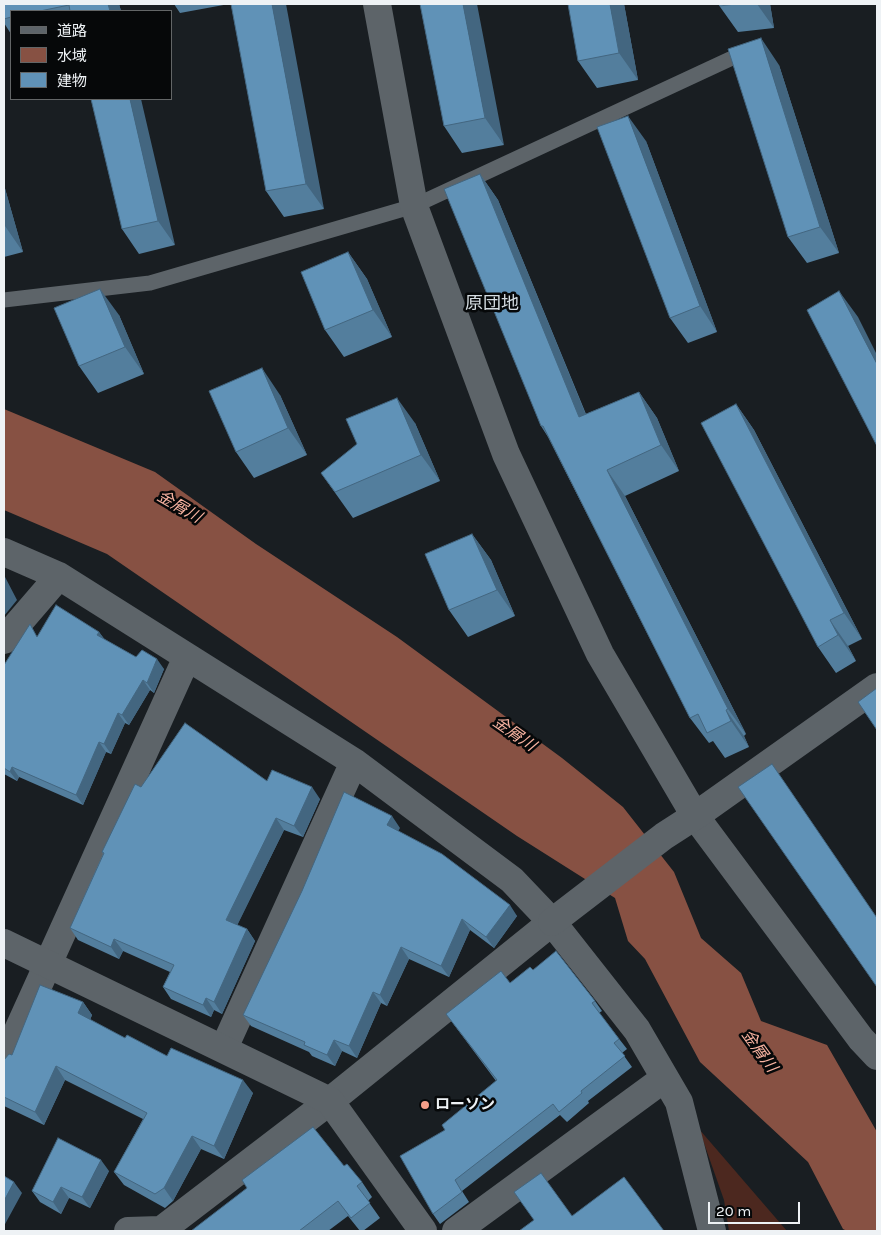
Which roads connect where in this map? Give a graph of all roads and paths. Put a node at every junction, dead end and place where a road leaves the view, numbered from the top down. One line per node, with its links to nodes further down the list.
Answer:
1 (377, 4): 3 (street)
2 (730, 59): 3 (lane)
3 (414, 206): 4 (lane); 11 (street)
4 (4, 300)
5 (4, 552): 6 (street)
6 (59, 576): 7 (street); 8 (street)
7 (4, 640)
8 (187, 657): 10 (street); 14 (street)
9 (877, 687): 11 (street)
10 (354, 762): 12 (street); 15 (street)
11 (695, 816): 12 (street); 16 (street)
12 (552, 922): 18 (street); 19 (street)
13 (4, 943): 14 (street)
14 (48, 962): 15 (street); 17 (street)
15 (224, 1048): 19 (street)
16 (877, 1056)
17 (4, 1061)
18 (665, 1078): 23 (street); 24 (street)
19 (330, 1101): 21 (street); 22 (street)
20 (128, 1231): 21 (street)
21 (160, 1231)
22 (423, 1231)
23 (456, 1231)
24 (712, 1231)

